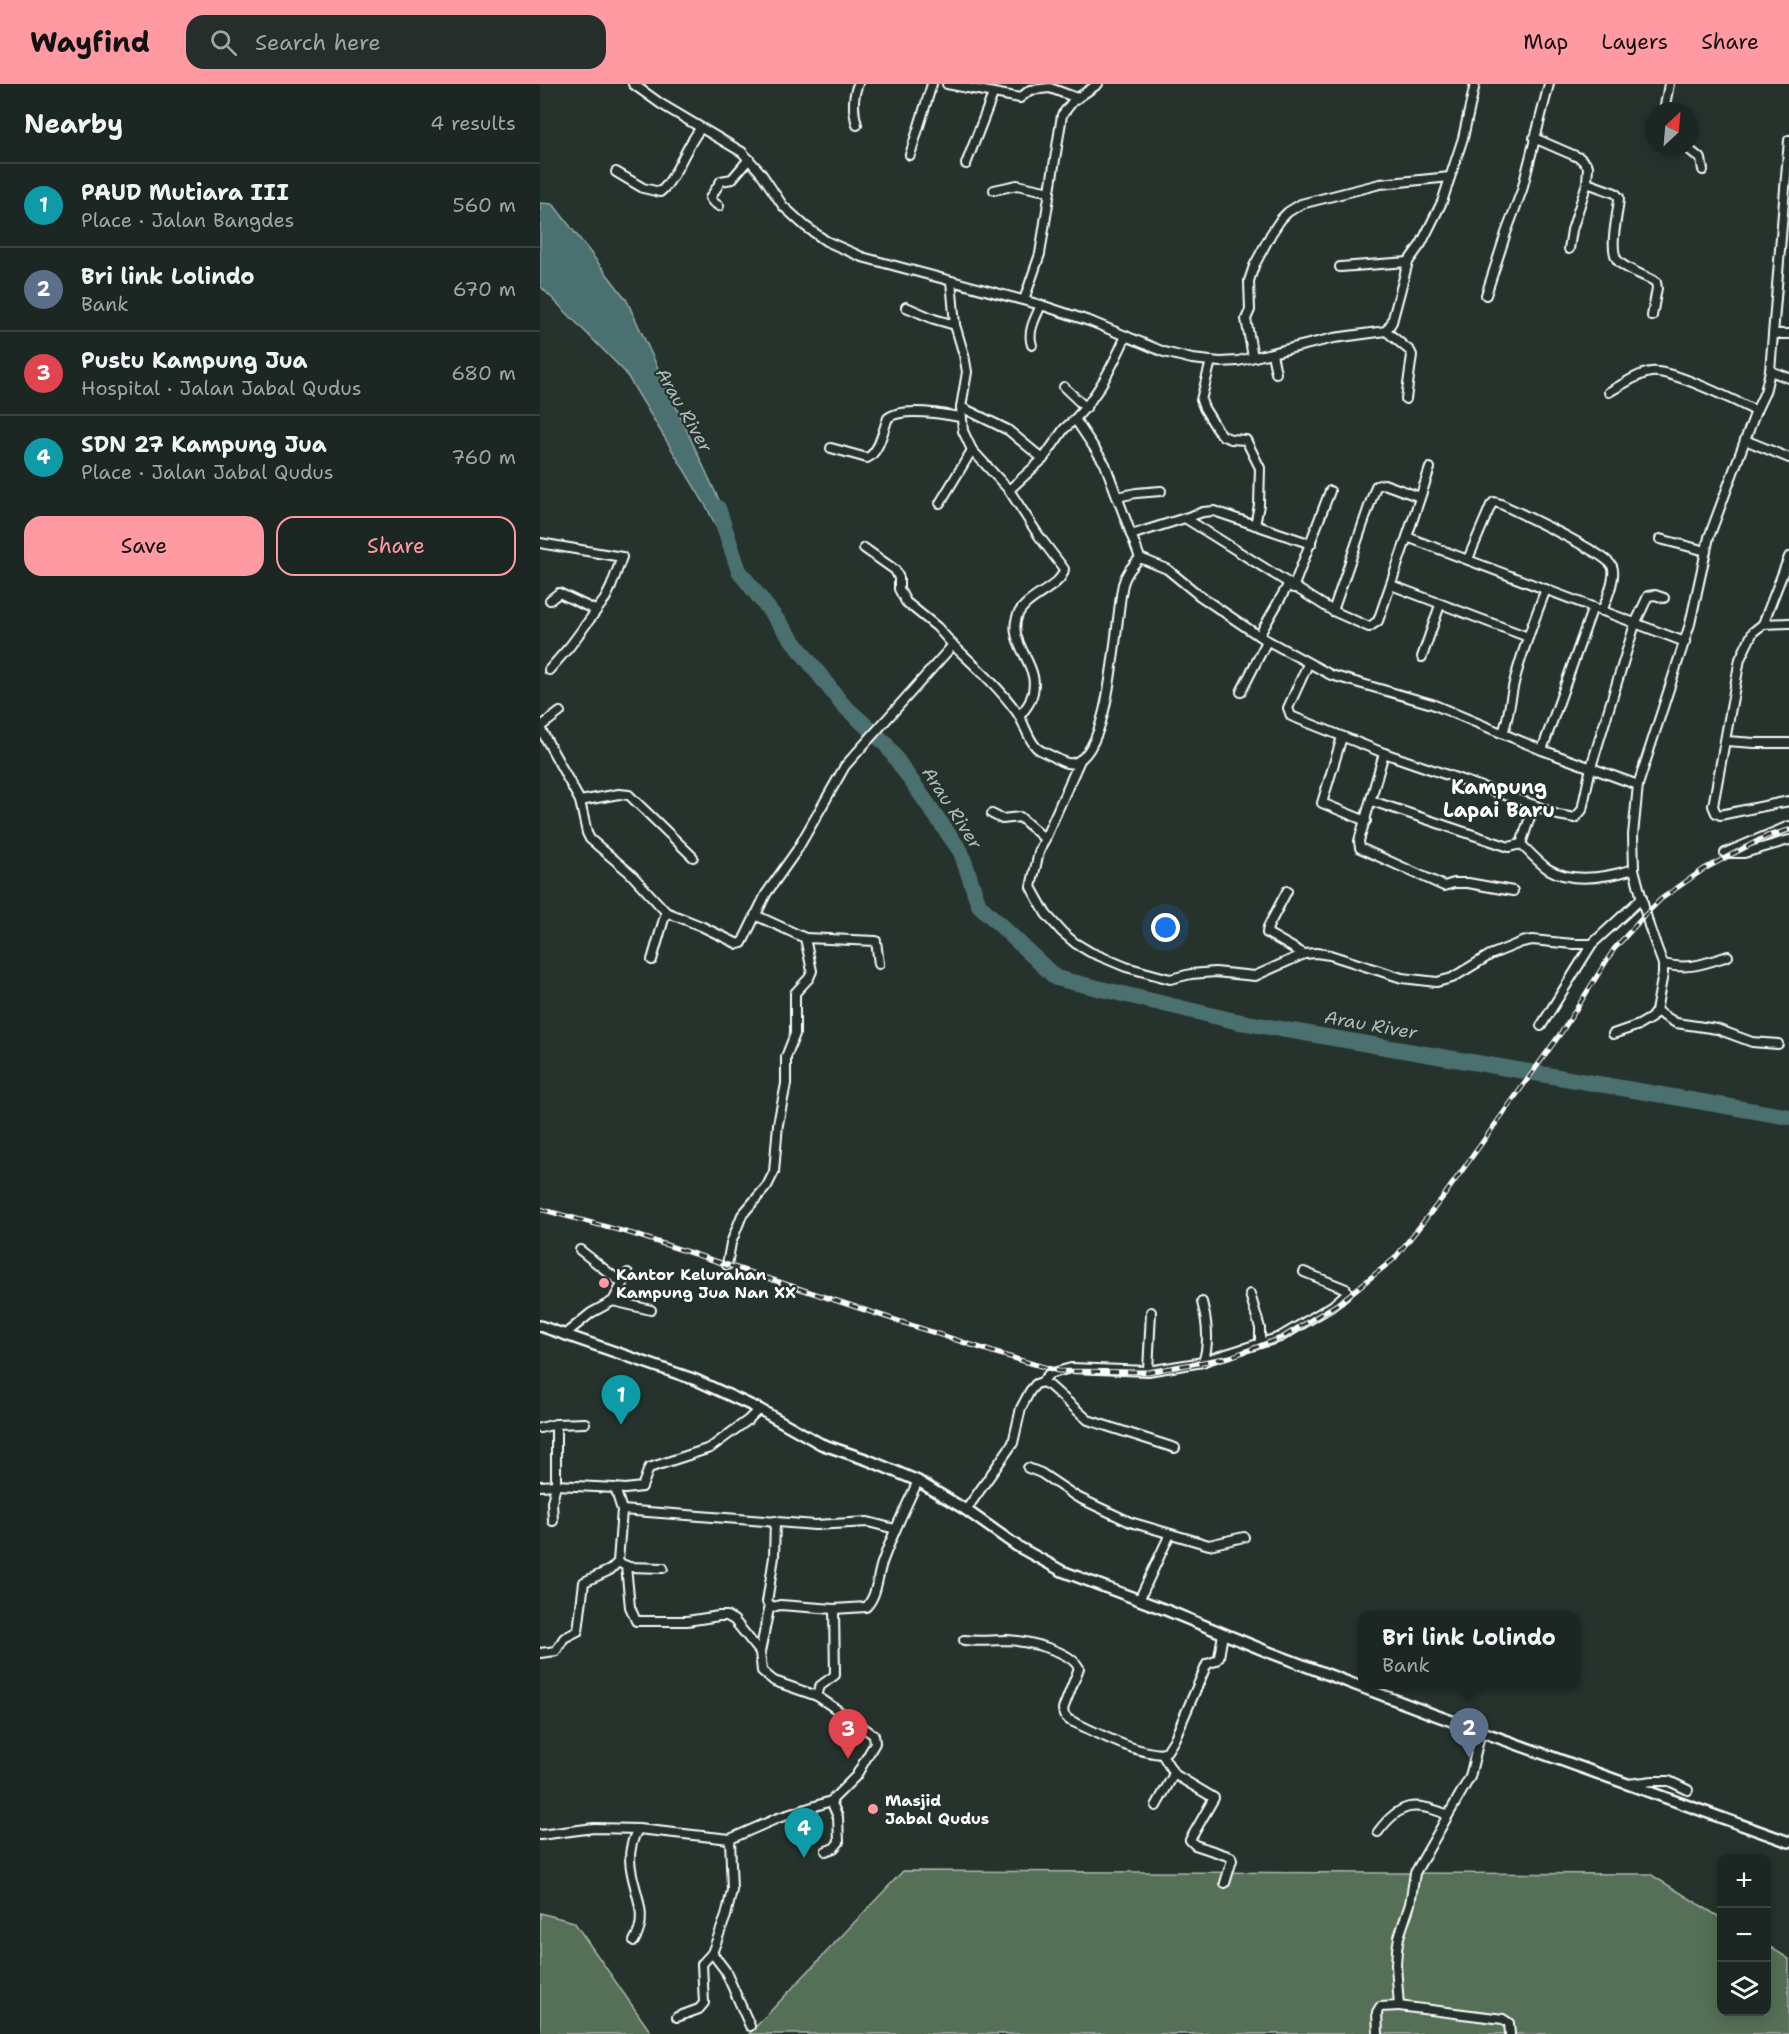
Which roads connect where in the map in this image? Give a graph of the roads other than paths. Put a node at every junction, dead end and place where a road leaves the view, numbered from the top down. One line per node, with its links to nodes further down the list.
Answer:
1 (633, 84): 13 (street)
2 (858, 84): 12 (street)
3 (932, 84): 17 (street)
4 (947, 84): 9 (street)
5 (1098, 84): 10 (street)
6 (1475, 84): 23 (street)
7 (1550, 84): 14 (street)
8 (1669, 84): 11 (street)
9 (988, 90): 10 (street); 20 (street)
10 (1077, 98): 26 (street)
11 (1666, 102)
12 (857, 125)
13 (701, 128): 19 (street); 22 (street)
14 (1534, 138): 24 (street); 32 (street)
15 (1789, 140): 16 (street)
16 (1788, 154): 39 (street)
17 (910, 155)
18 (1697, 156): 21 (street)
19 (749, 159): 27 (street); 31 (street)
20 (966, 164)
21 (1702, 170)
22 (616, 172)
23 (1450, 177): 29 (street); 44 (street)
24 (1587, 183): 28 (street); 36 (street)
25 (994, 190): 26 (street)
26 (1050, 192): 33 (street)
27 (719, 206)
28 (1569, 249)
29 (1408, 262): 30 (street); 38 (street)
30 (1340, 267)
31 (951, 281): 33 (street); 37 (street)
32 (1486, 295)
33 (1024, 300): 34 (street)
34 (1041, 304): 41 (street); 42 (street)
35 (906, 307): 37 (street)
36 (1652, 316)
37 (955, 325): 52 (street)
38 (1386, 331): 43 (street); 51 (street)
39 (1774, 334): 40 (street); 46 (street)
40 (1789, 334)
41 (1126, 336): 45 (street); 53 (street)
42 (1032, 345)
43 (1272, 354): 44 (street); 47 (street)
44 (1253, 357): 45 (street)
45 (1211, 361): 70 (street)
46 (1770, 371): 48 (street); 54 (street)
47 (1276, 373)
48 (1789, 378)
49 (1064, 387): 53 (street)
50 (1609, 392): 54 (street)
51 (1407, 399)
52 (961, 407): 55 (street); 61 (street)
53 (1086, 408): 56 (street)
54 (1756, 411): 57 (street)
55 (960, 417): 58 (street); 59 (street)
56 (1075, 419): 61 (street); 66 (street)
57 (1745, 440): 60 (street); 77 (street)
58 (831, 448)
59 (972, 450): 63 (street); 68 (street)
60 (1789, 458)
61 (1043, 459): 63 (street)
62 (1430, 468): 67 (street)
63 (1009, 489): 104 (street)
64 (1161, 491): 66 (street)
65 (1330, 491): 75 (street)
66 (1117, 496): 71 (street)
67 (1420, 497): 72 (street); 89 (street)
68 (940, 502)
69 (1185, 518): 70 (street); 71 (street); 82 (street)
70 (1255, 525): 75 (street)
71 (1131, 536): 79 (street)
72 (1407, 537): 80 (street); 81 (street)
73 (1660, 539): 77 (street)
74 (540, 543): 88 (street)
75 (1311, 544): 82 (street)
76 (864, 548): 98 (street)
77 (1706, 551): 97 (street)
78 (1789, 557): 93 (street)
79 (1140, 558): 94 (street); 112 (street)
80 (1468, 559): 83 (street); 90 (street)
81 (1390, 585): 86 (street); 89 (street)
82 (1291, 586): 89 (street); 94 (street)
83 (1546, 589): 87 (street); 95 (street)
84 (1664, 598): 92 (street)
85 (550, 600): 88 (street)
86 (1440, 605): 95 (street); 99 (street)
87 (1593, 607): 90 (street); 110 (street)
88 (596, 610): 101 (street)
89 (1333, 611)
90 (1602, 611): 92 (street)
91 (1789, 623): 93 (street)
92 (1635, 624): 97 (street); 113 (street)
93 (1763, 624): 108 (street)
94 (1259, 636): 96 (street)
95 (1528, 637): 106 (street)
96 (1268, 641): 100 (street); 102 (street)
97 (1685, 642): 114 (street)
98 (953, 645): 104 (street); 131 (street)
99 (1422, 657)
100 (1308, 664): 106 (street); 107 (street)
101 (549, 670)
102 (1241, 692)
103 (561, 712): 105 (street)
104 (1020, 716): 112 (street)
105 (540, 728): 115 (street)
106 (1503, 733): 110 (street)
107 (1342, 738): 111 (street); 120 (street)
108 (1726, 741): 109 (street); 117 (street)
109 (1789, 743)
110 (1542, 750): 113 (street)
111 (1384, 753): 116 (street); 118 (street)
112 (1080, 759): 122 (street)
113 (1591, 767): 114 (street); 118 (street)
114 (1638, 785): 126 (street)
115 (580, 801): 125 (street); 130 (street)
116 (1372, 801): 120 (street); 124 (street)
117 (1789, 801)
118 (1534, 805): 124 (street)
119 (992, 814): 122 (street)
120 (1366, 821): 128 (street)
121 (1789, 826): 123 (street)
122 (1045, 839): 134 (street)
123 (1789, 840)
124 (1521, 844): 126 (street)
125 (693, 857)
126 (1634, 869): 129 (street)
127 (1287, 891): 134 (street)
128 (1513, 891)
129 (1641, 898): 133 (street); 138 (street)
130 (666, 912): 131 (street); 136 (street)
131 (755, 915): 132 (street)
132 (805, 938): 137 (street); 144 (street)
133 (1592, 944): 134 (street); 140 (street)
134 (1304, 954)
135 (1728, 956): 138 (street)
136 (652, 960)
137 (879, 964)
138 (1662, 964): 139 (street)
139 (1656, 1011): 141 (street); 142 (street)
140 (1541, 1026)
141 (1613, 1034)
142 (1778, 1044)
143 (580, 1250): 147 (street)
144 (727, 1265)
145 (1304, 1272): 155 (street)
146 (628, 1273): 147 (street)
147 (623, 1284): 149 (street)
148 (1250, 1293): 155 (street)
149 (613, 1301): 151 (street); 154 (street)
150 (1202, 1302): 156 (street)
151 (651, 1310)
152 (1151, 1312): 157 (street)
153 (540, 1326): 154 (street)
154 (564, 1335): 159 (street)
155 (1260, 1344): 156 (street)
156 (1204, 1361): 157 (street)
157 (1148, 1371): 158 (street)
158 (1042, 1382): 163 (street); 170 (street)
159 (759, 1409): 165 (street); 168 (street)
160 (585, 1423): 161 (street)
161 (556, 1424): 162 (street); 166 (street)
162 (540, 1428)
163 (1175, 1448)
164 (1028, 1468): 174 (street)
165 (918, 1481): 170 (street); 173 (street)
166 (556, 1485): 167 (street); 168 (street); 171 (street)
167 (540, 1486)
168 (615, 1488): 169 (street)
169 (622, 1510): 172 (street); 176 (street)
170 (966, 1510): 178 (street)
171 (553, 1521)
172 (775, 1521): 173 (street); 179 (street)
173 (895, 1529): 180 (street)
174 (1170, 1534): 175 (street); 178 (street)
175 (1244, 1537)
176 (622, 1564): 177 (street); 183 (street); 184 (street)
177 (663, 1568)
178 (1139, 1600): 181 (street)
179 (773, 1607): 180 (street); 183 (street)
180 (834, 1609): 187 (street)
181 (1223, 1634): 185 (street); 189 (street)
182 (964, 1640): 189 (street)
183 (760, 1652): 187 (street)
184 (540, 1653)
185 (1358, 1685)
186 (1369, 1689): 188 (street)
187 (817, 1696): 193 (street)
188 (1481, 1731): 191 (street); 195 (street)
189 (1162, 1754): 190 (street)
190 (1174, 1774): 194 (street); 202 (street)
191 (1627, 1784): 192 (street); 200 (street)
192 (1688, 1790)
193 (831, 1801): 199 (street); 201 (street)
194 (1156, 1806)
195 (1448, 1815): 197 (street); 205 (street)
196 (638, 1829): 198 (street); 199 (street); 203 (street)
197 (1378, 1832)
198 (540, 1835)
199 (730, 1839): 204 (street)
200 (1789, 1842)
201 (826, 1851)
202 (1225, 1883)
203 (634, 1941)
204 (712, 1953): 206 (street); 207 (street)
205 (1399, 2006): 208 (street); 209 (street)
206 (677, 2017)
207 (750, 2026)
208 (1378, 2034)
209 (1510, 2034)

